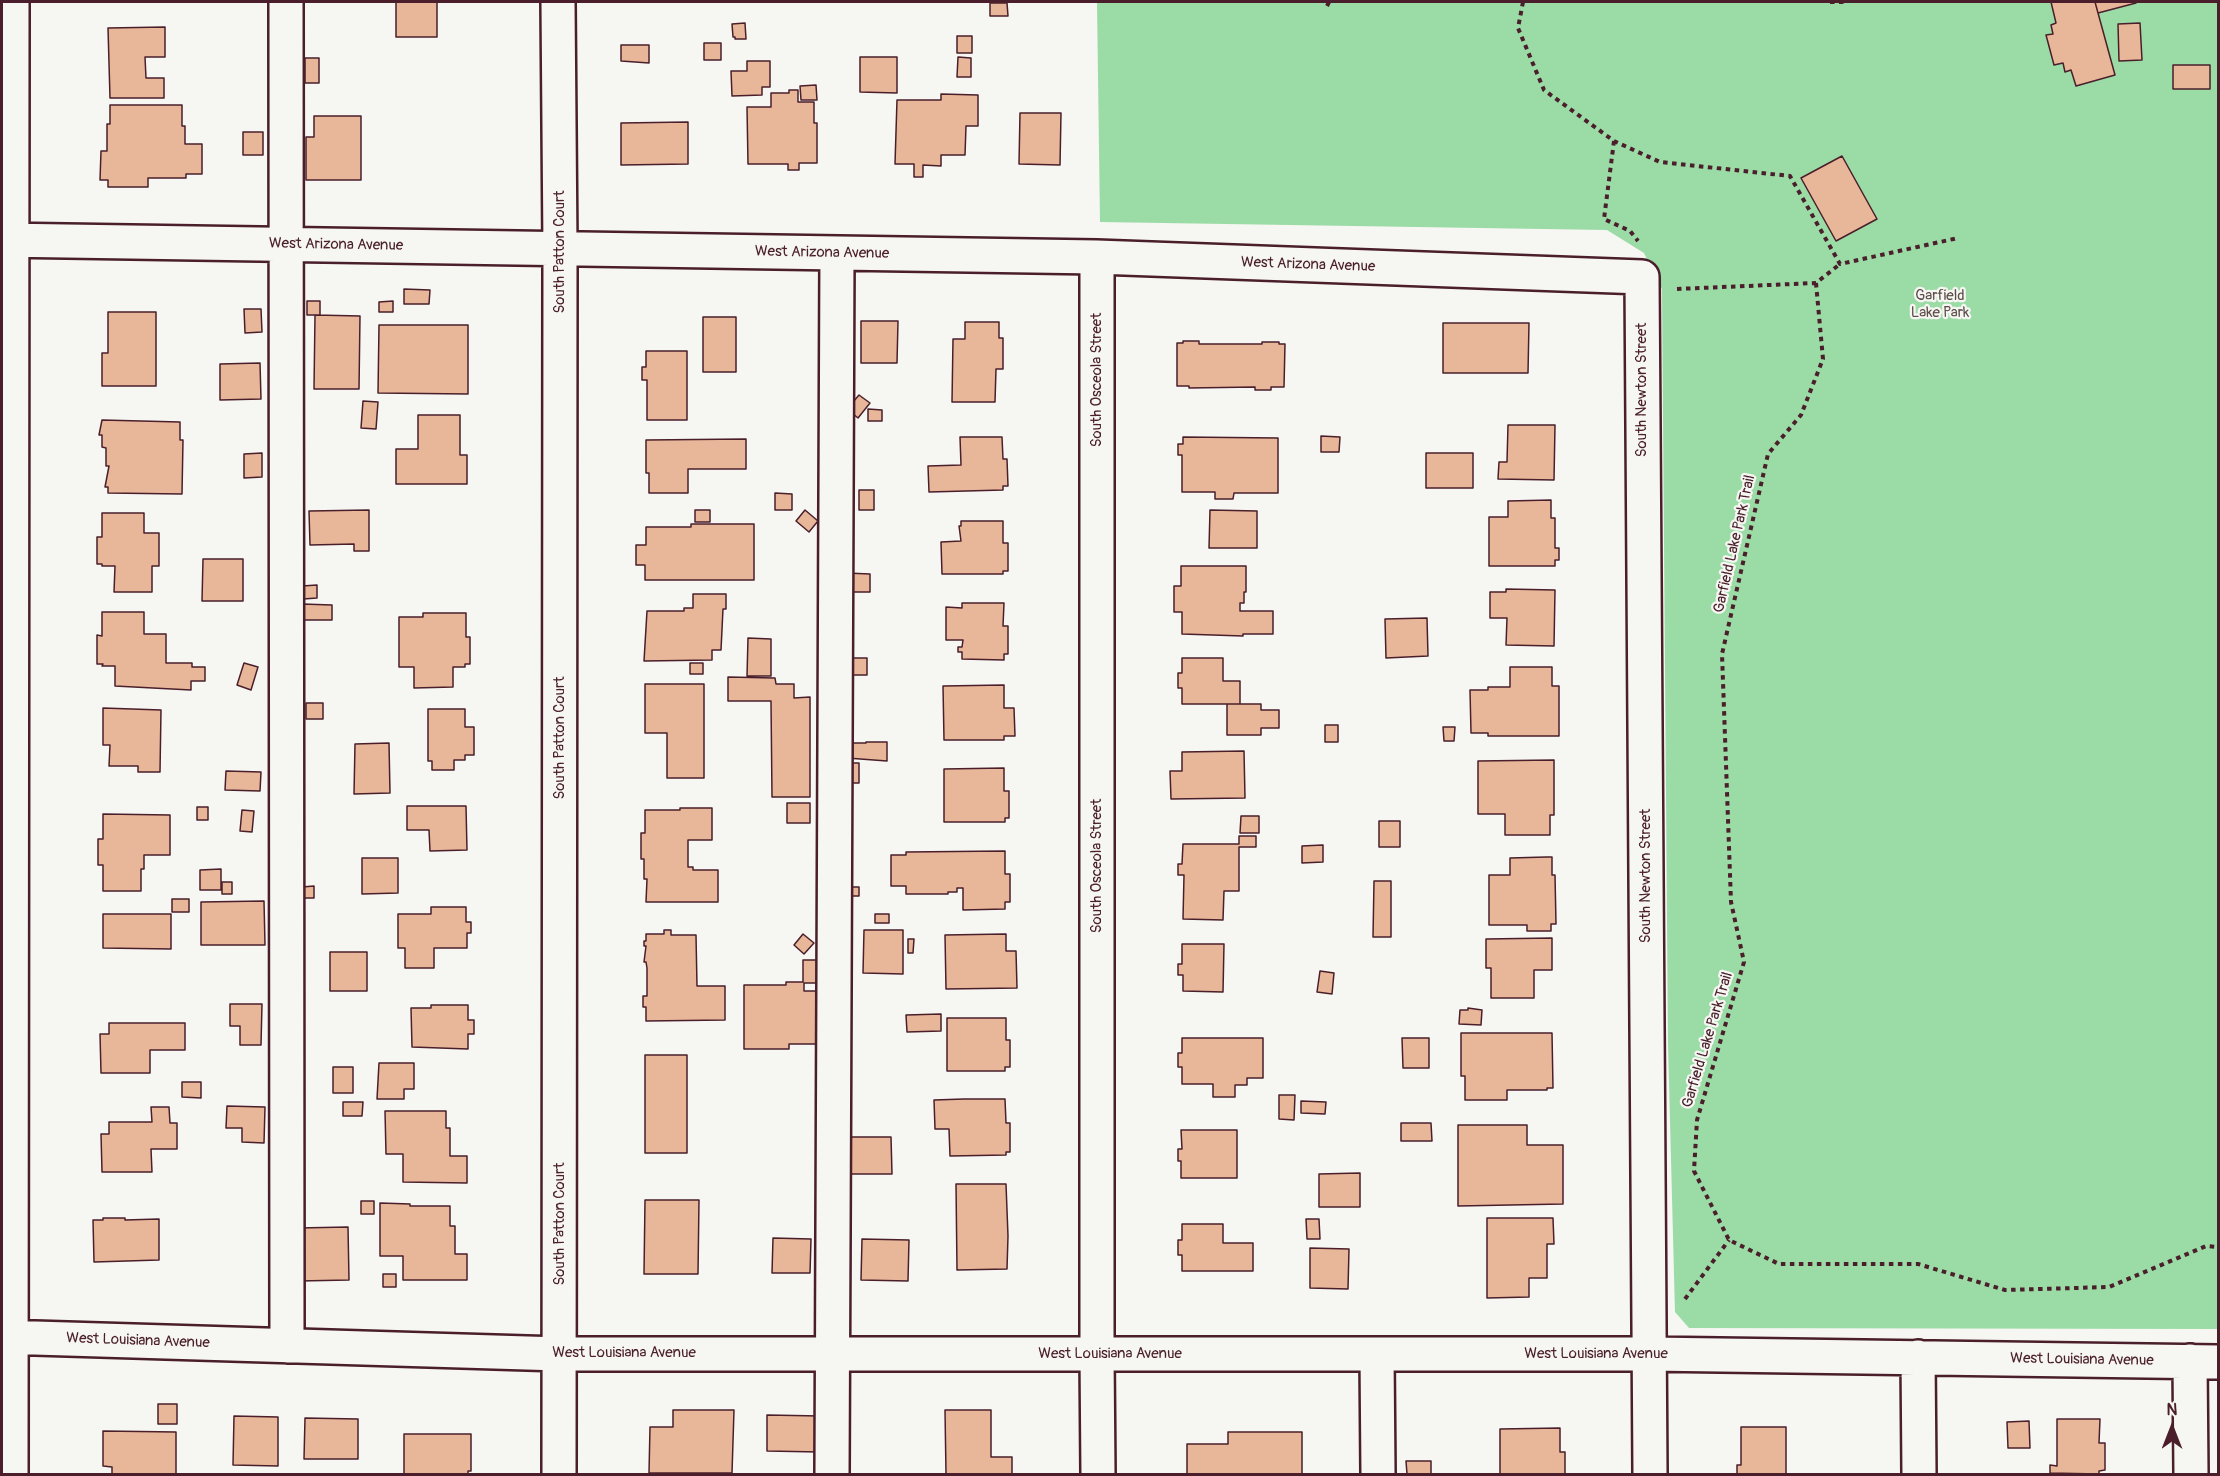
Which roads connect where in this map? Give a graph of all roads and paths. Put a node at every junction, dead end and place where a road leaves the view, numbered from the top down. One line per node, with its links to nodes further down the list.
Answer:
1 (12, 2): 9 (street)
2 (286, 2): 10 (street)
3 (558, 2): 11 (street, South Patton Court)
4 (1523, 2): 7 (path)
5 (1830, 2): 6 (path)
6 (1846, 2)
7 (1614, 141): 14 (path); 15 (path)
8 (1958, 238): 14 (path)
9 (6, 240): 10 (street, West Arizona Avenue); 20 (street)
10 (286, 244): 11 (street, West Arizona Avenue); 21 (street)
11 (560, 248): 12 (street, West Arizona Avenue); 22 (street, South Patton Court)
12 (837, 253): 13 (street, West Arizona Avenue); 23 (street)
13 (1096, 257): 15 (street, West Arizona Avenue); 24 (street, South Osceola Street)
14 (1840, 264): 16 (path)
15 (1652, 269): 16 (path); 19 (street, South Newton Street)
16 (1816, 283): 17 (path, Garfield Lake Park Trail)
17 (1729, 1240): 18 (path); 19 (path)
18 (2218, 1248)
19 (1649, 1314): 26 (street, South Newton Street)
20 (6, 1337): 21 (street, West Louisiana Avenue); 29 (street)
21 (287, 1346): 22 (street, West Louisiana Avenue)
22 (560, 1354): 23 (street, West Louisiana Avenue); 30 (street, South Patton Court)
23 (832, 1354): 24 (street, West Louisiana Avenue); 31 (street)
24 (1096, 1354): 25 (street, West Louisiana Avenue); 32 (street, South Osceola Street)
25 (1377, 1354): 26 (street, West Louisiana Avenue); 33 (street)
26 (1649, 1354): 27 (street, West Louisiana Avenue); 34 (street, South Newton Street)
27 (1918, 1357): 28 (street, West Louisiana Avenue); 35 (street)
28 (2204, 1361): 36 (street)
29 (11, 1474)
30 (559, 1474)
31 (832, 1474)
32 (1098, 1474)
33 (1378, 1474)
34 (1650, 1474)
35 (1919, 1474)
36 (2191, 1474)

